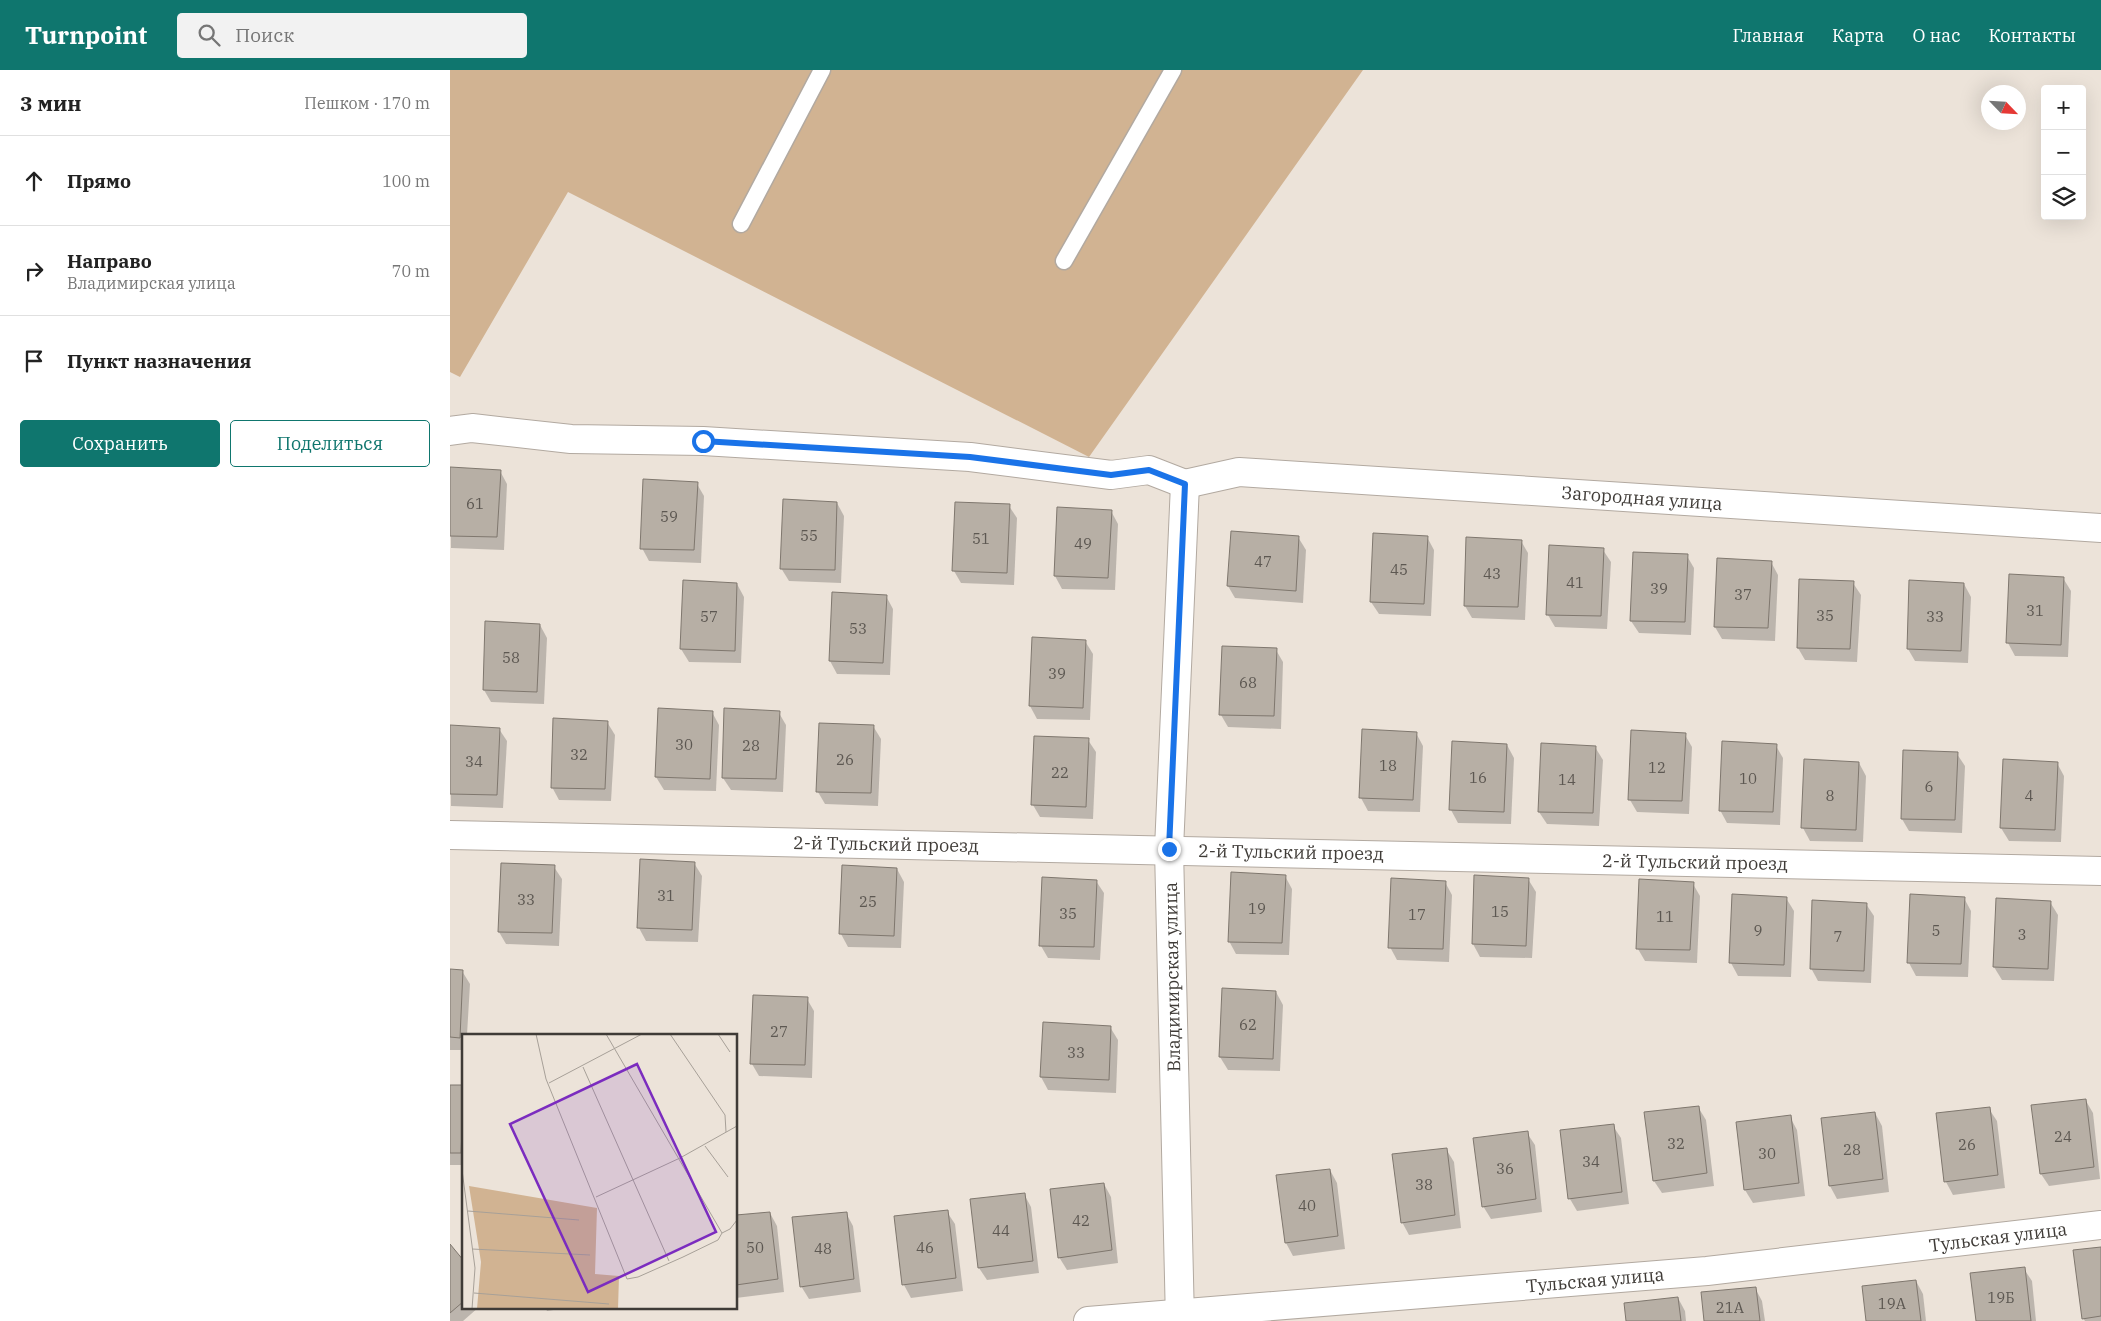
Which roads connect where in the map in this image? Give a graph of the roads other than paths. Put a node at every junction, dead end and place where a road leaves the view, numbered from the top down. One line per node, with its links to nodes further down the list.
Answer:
1 (822, 70): 3 (lane)
2 (1173, 70): 4 (lane)
3 (742, 224)
4 (1064, 261)
5 (450, 431): 6 (street)
6 (1185, 484): 7 (street, Загородная улица); 9 (street, Владимирская улица)
7 (2101, 528)
8 (450, 835): 9 (street, 2-й Тульский проезд)
9 (1169, 849): 10 (street, 2-й Тульский проезд); 12 (street, Владимирская улица)
10 (2101, 871)
11 (2101, 1225): 12 (street, Тульская улица)
12 (1179, 1317): 13 (street, Тульская улица)
13 (1088, 1321)

